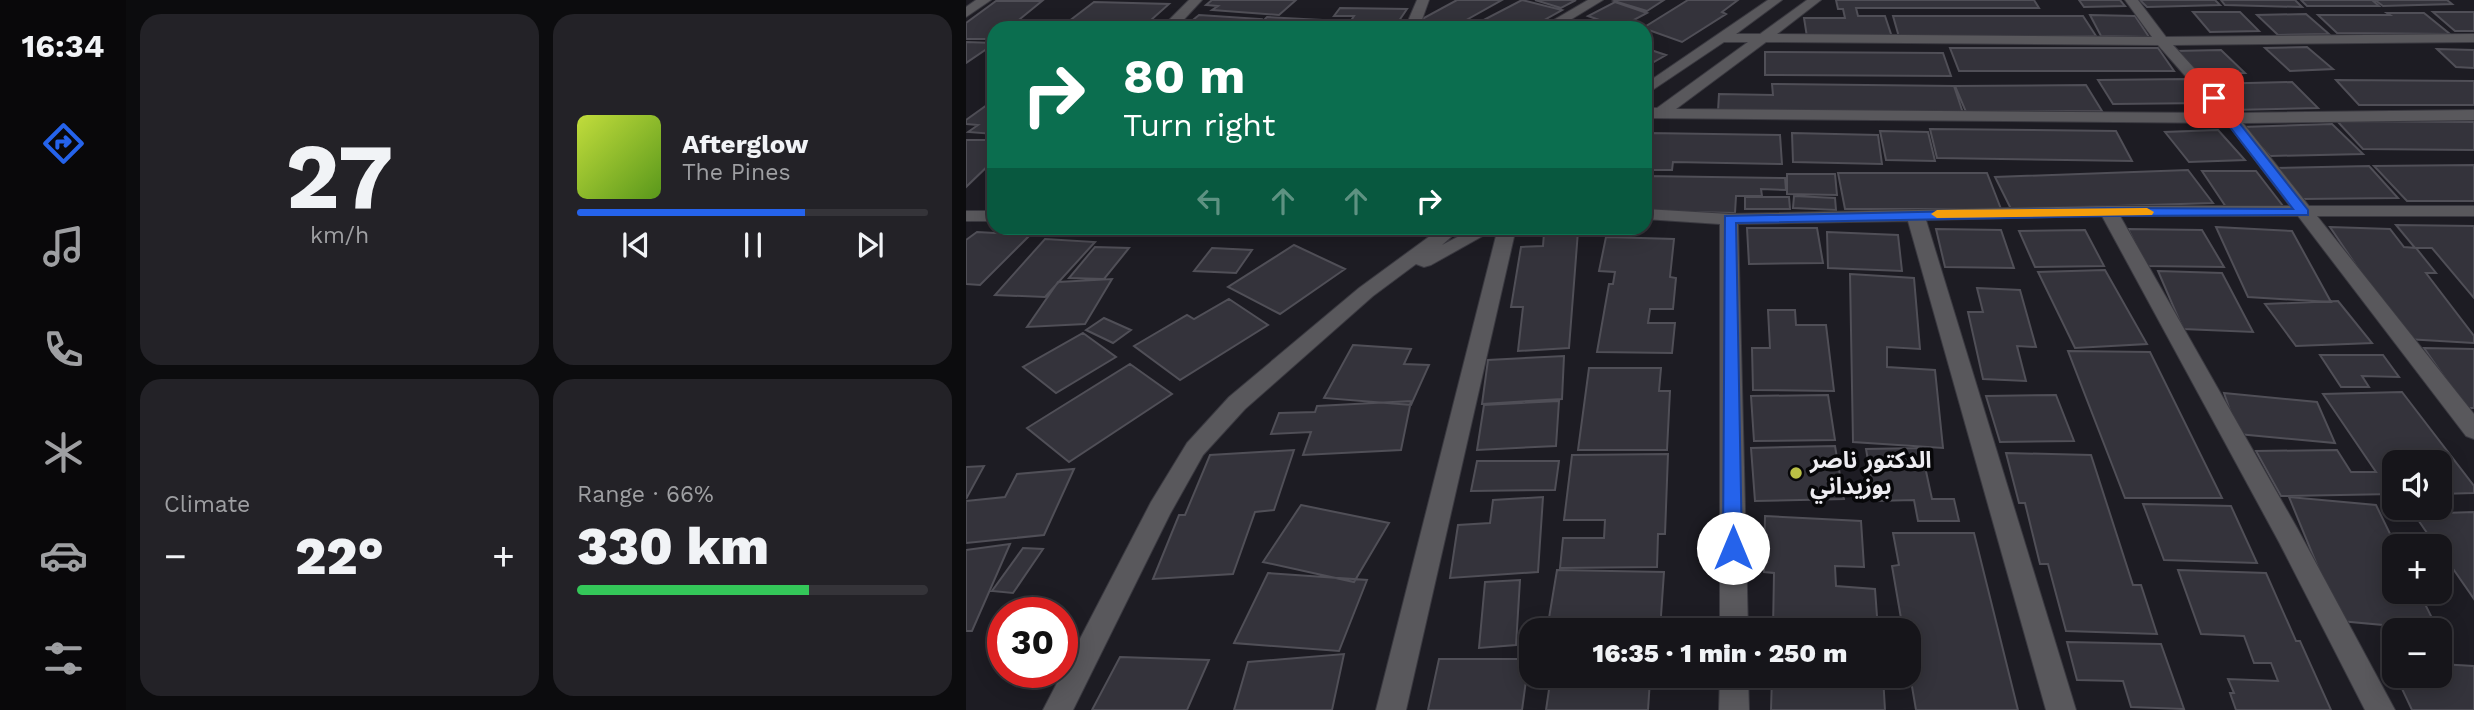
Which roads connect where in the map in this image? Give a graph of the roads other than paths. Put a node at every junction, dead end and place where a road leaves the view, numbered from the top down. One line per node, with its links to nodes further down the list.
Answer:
1 (985, 0): 8 (street)
2 (1196, 0): 9 (street)
3 (1424, 0): 10 (street)
4 (1597, 0): 11 (street)
5 (1776, 0): 12 (street)
6 (1815, 0): 14 (street)
7 (2131, 0): 15 (street)
8 (966, 13)
9 (1175, 21)
10 (1415, 21)
11 (1560, 21)
12 (1724, 38): 14 (street); 16 (street)
13 (2474, 38): 15 (street)
14 (1761, 39): 15 (street); 17 (street)
15 (2162, 41): 19 (street)
16 (1652, 87)
17 (1653, 113): 19 (street)
18 (2474, 115): 19 (street)
19 (2231, 118): 22 (street)
20 (2474, 211): 22 (street)
21 (2108, 212): 22 (street); 24 (street); 37 (street)
22 (2303, 213): 30 (street)
23 (1652, 214): 25 (street)
24 (1915, 214): 25 (street); 36 (street)
25 (1729, 219): 31 (street)
26 (1443, 235): 29 (street)
27 (1475, 235): 29 (street)
28 (1505, 235): 34 (street)
29 (1366, 292): 33 (street)
30 (2474, 430)
31 (1734, 618)
32 (1734, 688): 35 (street)
33 (1058, 710)
34 (1391, 710)
35 (1734, 710)
36 (2061, 710)
37 (2380, 710)

